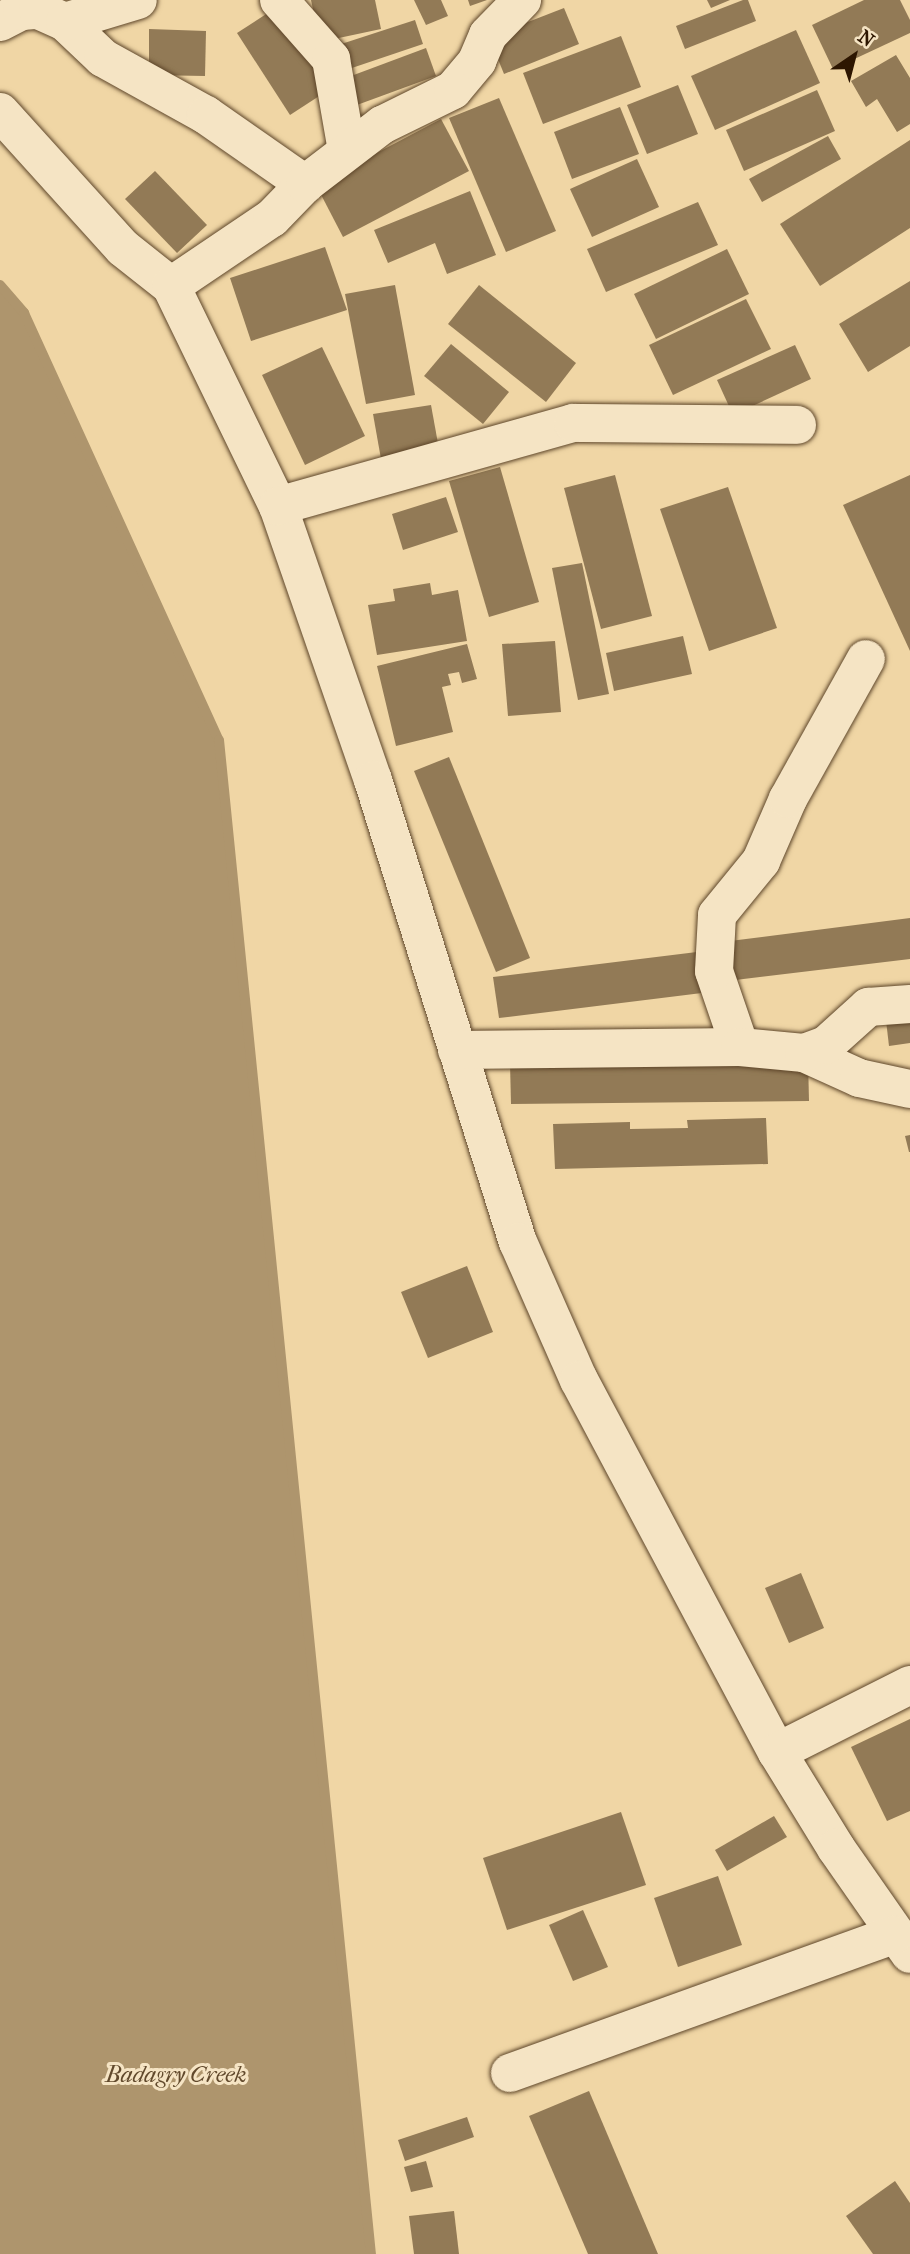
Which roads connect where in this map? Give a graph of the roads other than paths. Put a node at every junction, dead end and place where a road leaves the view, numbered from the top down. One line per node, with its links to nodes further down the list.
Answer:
1 (138, 0): 5 (street)
2 (279, 0): 7 (street)
3 (522, 0): 7 (street)
4 (0, 22): 5 (street)
5 (65, 22): 8 (street)
6 (0, 112): 9 (street)
7 (347, 151): 8 (street)
8 (305, 184): 9 (street)
9 (171, 286): 11 (street)
10 (797, 425): 11 (street)
11 (278, 506): 15 (street)
12 (866, 659): 14 (street)
13 (910, 1004): 16 (street)
14 (740, 1047): 15 (street); 16 (street)
15 (457, 1050): 19 (street)
16 (804, 1053): 17 (street)
17 (910, 1090)
18 (910, 1685): 19 (street)
19 (777, 1752): 20 (street)
20 (902, 1944): 21 (street)
21 (510, 2073)

